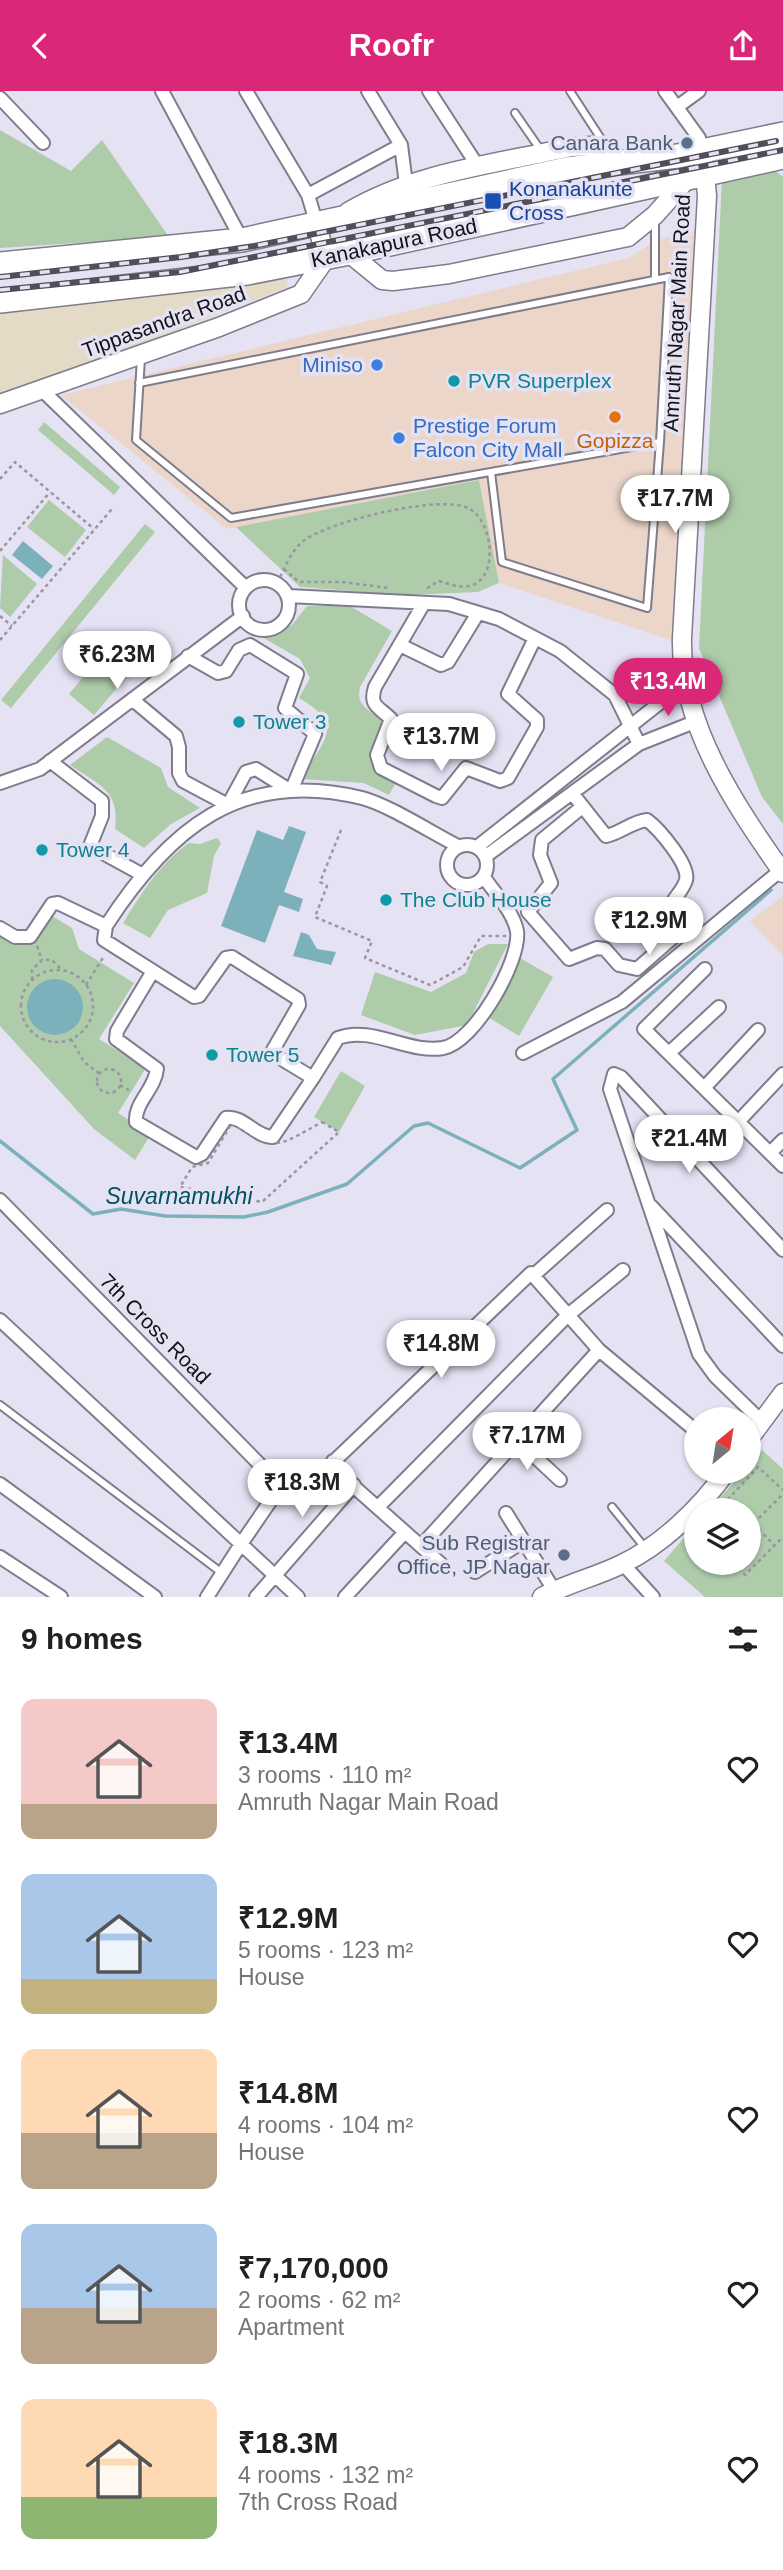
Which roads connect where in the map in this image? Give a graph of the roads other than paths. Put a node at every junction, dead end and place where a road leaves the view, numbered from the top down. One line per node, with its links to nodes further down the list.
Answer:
1 (162, 91): 24 (street)
2 (246, 91): 21 (street)
3 (368, 91): 13 (street)
4 (429, 91): 18 (street)
5 (570, 91): 16 (lane)
6 (666, 91): 9 (street)
7 (699, 91): 9 (street)
8 (0, 98): 12 (street)
9 (677, 107): 14 (street)
10 (515, 113): 15 (lane)
11 (783, 134): 14 (highway, Kanakapura Road)
12 (43, 143)
13 (401, 145): 20 (street); 21 (street)
14 (708, 150): 16 (highway, Kanakapura Road); 19 (main road, Amruth Nagar Main Road)
15 (543, 153): 16 (main road); 18 (main road)
16 (617, 157): 23 (highway, Kanakapura Road)
17 (783, 157): 19 (highway, Kanakapura Road)
18 (479, 168): 20 (main road)
19 (703, 175): 22 (main road); 25 (highway, Kanakapura Road); 43 (main road, Amruth Nagar Main Road); 56 (main road, Amruth Nagar Main Road)
20 (406, 184): 23 (main road)
21 (308, 195): 23 (street)
22 (655, 215): 25 (main road); 27 (lane)
23 (325, 223): 24 (highway, Kanakapura Road); 25 (main road)
24 (242, 240): 26 (highway, Kanakapura Road)
25 (337, 256): 28 (highway, Kanakapura Road); 29 (main road, Tippasandra Road)
26 (0, 264)
27 (655, 280): 30 (lane); 33 (lane)
28 (0, 301)
29 (141, 356): 30 (lane); 31 (main road, Tippasandra Road)
30 (139, 383): 34 (lane)
31 (43, 391): 32 (main road, Tippasandra Road); 35 (street)
32 (0, 404)
33 (660, 442): 34 (lane); 34 (lane)
34 (491, 472)
35 (246, 587): 36 (street); 39 (street)
36 (288, 596): 37 (street); 39 (street)
37 (424, 603): 38 (street); 41 (street)
38 (478, 613): 40 (street); 41 (street)
39 (243, 616): 42 (street)
40 (535, 638): 41 (street); 46 (street)
41 (400, 645)
42 (188, 656): 44 (street); 50 (street)
43 (685, 683): 45 (main road, Amruth Nagar Main Road); 46 (street)
44 (133, 700): 48 (street); 52 (street)
45 (697, 721): 47 (street); 56 (main road, Amruth Nagar Main Road)
46 (629, 728): 47 (street); 55 (street)
47 (639, 744): 51 (street)
48 (50, 761): 49 (street); 57 (street)
49 (0, 783)
50 (291, 791): 52 (street); 52 (street); 54 (street)
51 (572, 793): 53 (street); 55 (street)
52 (228, 805): 57 (street)
53 (582, 807): 59 (street); 59 (street)
54 (458, 846): 55 (street); 58 (street)
55 (482, 851): 58 (street)
56 (782, 868): 67 (street)
57 (143, 875): 60 (street)
58 (484, 877): 62 (street)
59 (533, 919): 62 (street)
60 (106, 926): 61 (street); 64 (street)
61 (0, 928)
62 (517, 933): 70 (street)
63 (705, 969): 68 (street)
64 (153, 971): 70 (street); 70 (street)
65 (719, 1007): 68 (street)
66 (758, 1030): 71 (street)
67 (523, 1053)
68 (669, 1053): 71 (street)
69 (783, 1074): 72 (street)
70 (313, 1078)
71 (704, 1088): 72 (street)
72 (738, 1122): 74 (street)
73 (783, 1140): 74 (street)
74 (769, 1153): 75 (street)
75 (783, 1167)
76 (0, 1200): 103 (street, 7th Cross Road)
77 (649, 1204): 79 (street); 84 (street); 88 (street)
78 (607, 1210): 81 (street)
79 (783, 1250)
80 (623, 1270): 82 (street)
81 (535, 1274): 82 (street); 92 (street)
82 (568, 1315): 85 (street); 98 (street)
83 (0, 1320): 103 (street)
84 (783, 1346)
85 (599, 1350): 89 (street); 91 (street)
86 (781, 1398): 90 (main road)
87 (0, 1405): 110 (lane)
88 (747, 1407)
89 (684, 1421)
90 (761, 1421)
91 (517, 1440): 93 (street); 104 (street)
92 (333, 1461): 96 (street); 97 (street)
93 (560, 1480)
94 (0, 1484): 114 (street)
95 (715, 1484): 105 (main road)
96 (354, 1485): 98 (street); 111 (street)
97 (307, 1487)
98 (379, 1506): 101 (street)
99 (612, 1507): 105 (lane)
100 (506, 1513): 102 (street)
101 (405, 1532): 104 (street); 118 (street)
102 (524, 1541): 109 (street); 112 (street)
103 (241, 1544): 110 (street); 111 (street)
104 (421, 1546): 107 (street)
105 (647, 1550): 108 (main road)
106 (0, 1557): 113 (street)
107 (441, 1564)
108 (623, 1564): 112 (main road); 119 (street)
109 (475, 1572)
110 (222, 1573): 115 (street)
111 (274, 1574): 116 (street); 117 (street)
112 (548, 1594)
113 (61, 1597)
114 (155, 1597)
115 (206, 1597)
116 (256, 1597)
117 (298, 1597)
118 (345, 1597)
119 (653, 1597)

